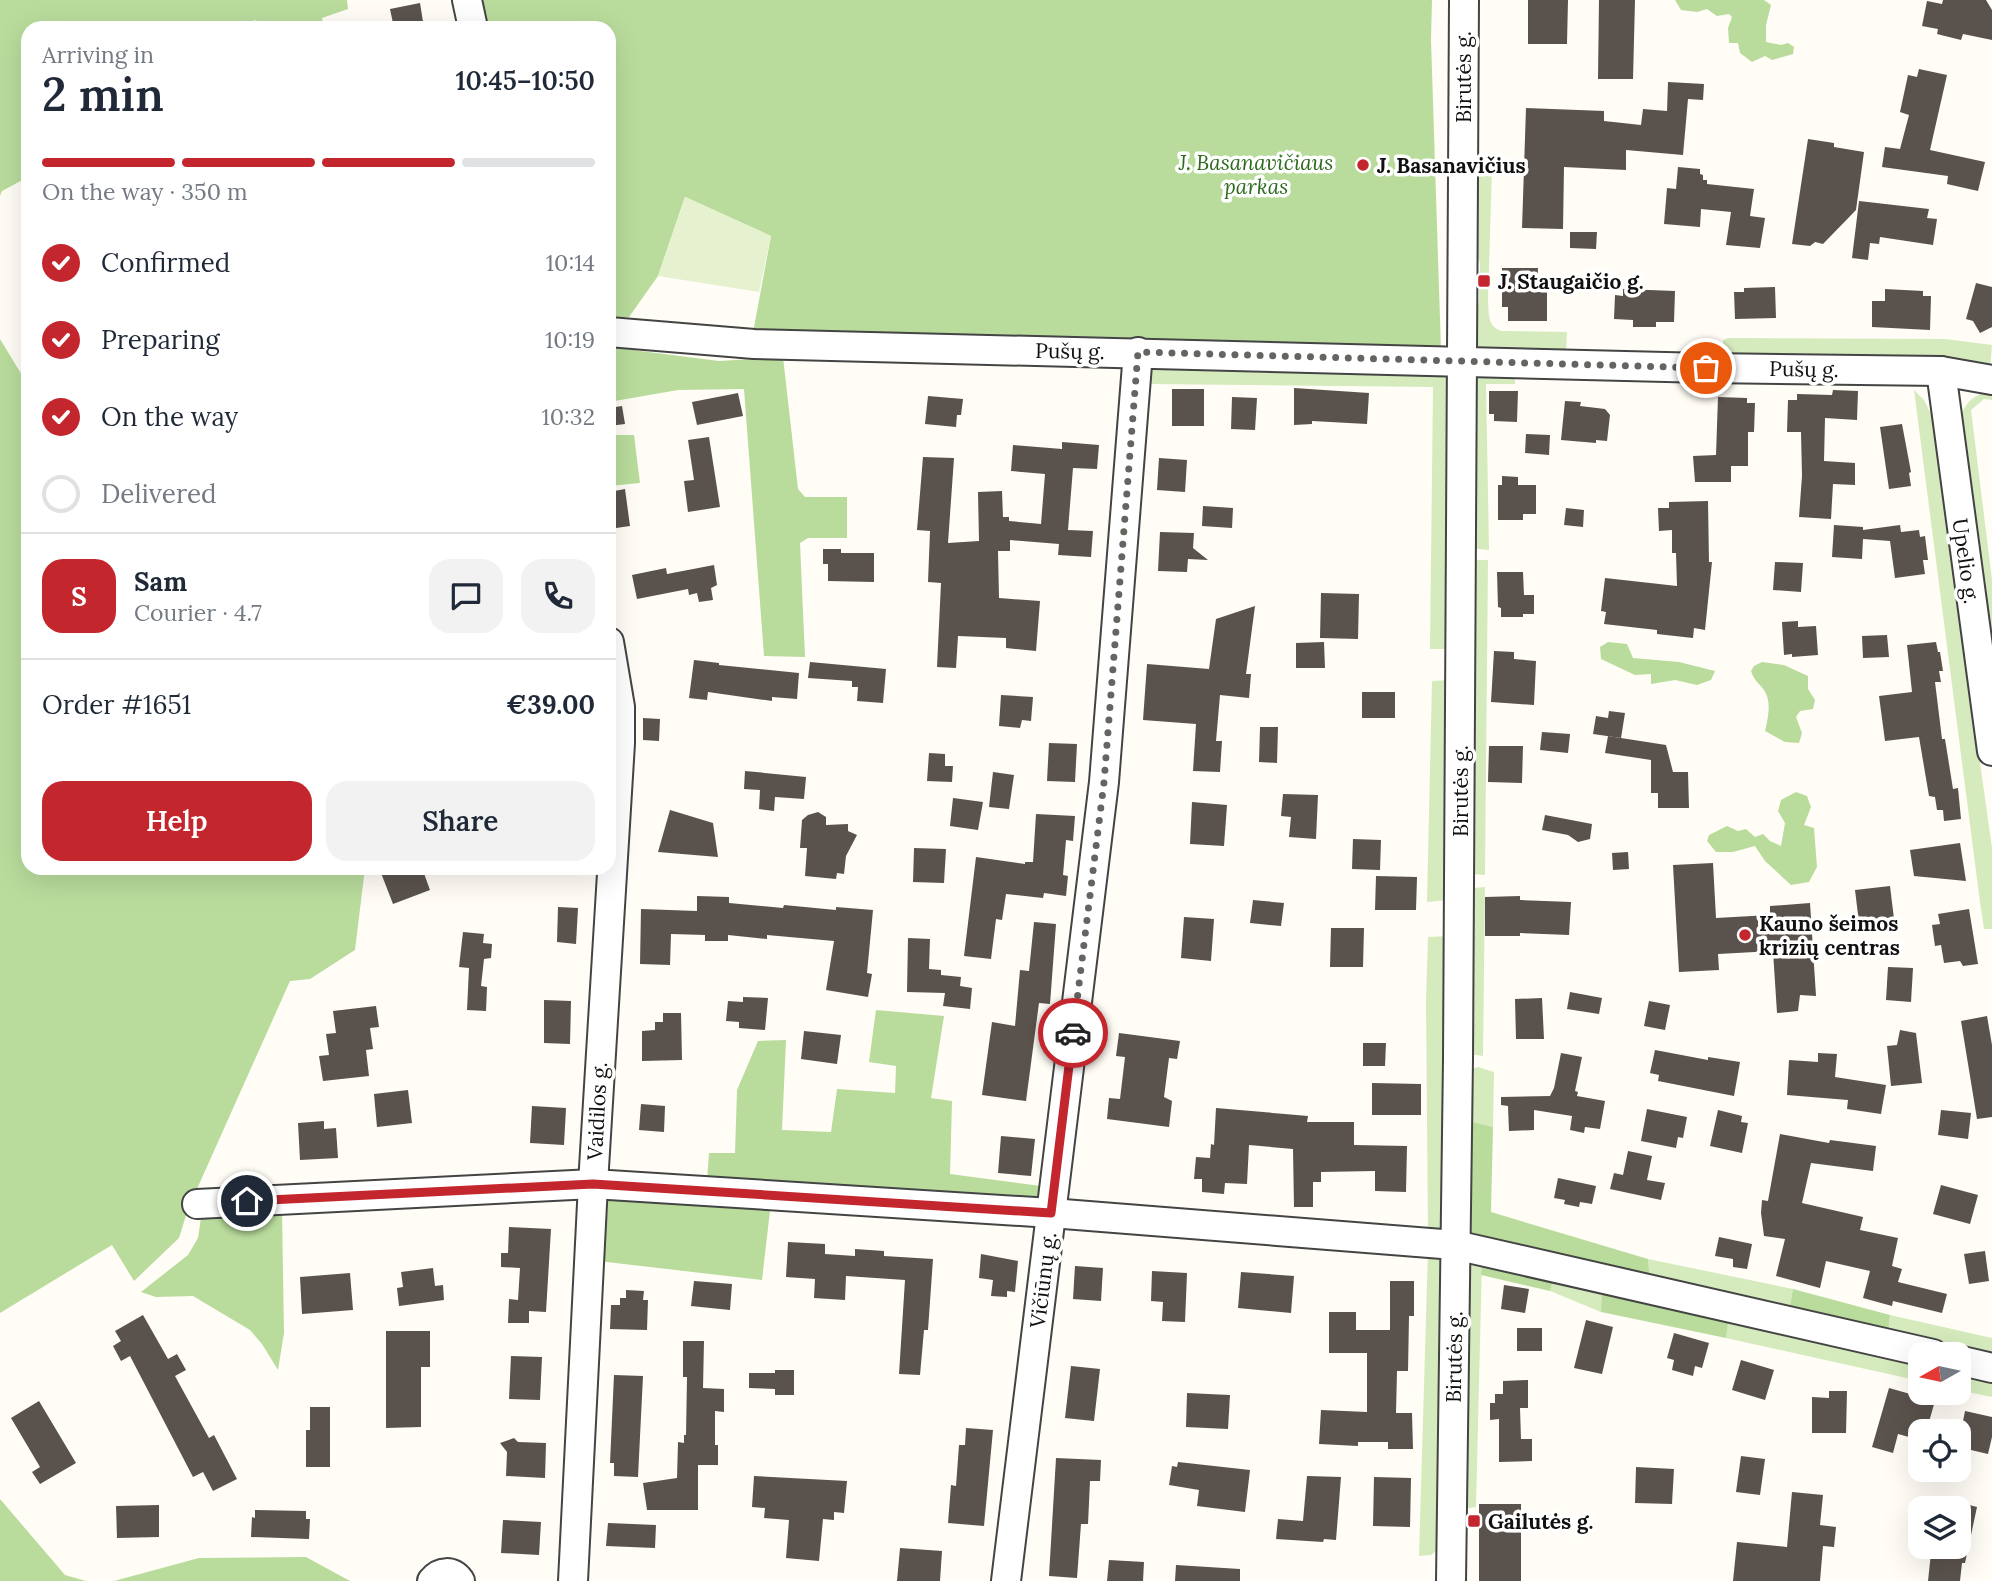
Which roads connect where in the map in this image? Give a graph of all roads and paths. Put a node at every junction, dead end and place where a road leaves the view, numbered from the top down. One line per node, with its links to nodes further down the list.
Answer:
1 (467, 0): 3 (street)
2 (1464, 0): 6 (street, Birutės g.)
3 (472, 21)
4 (616, 333): 5 (street, Pušų g.)
5 (1138, 352): 6 (street, Pušų g.); 15 (street, Vičiūnų g.)
6 (1461, 361): 7 (street, Pušų g.); 16 (street, Birutės g.)
7 (1941, 371): 8 (street, Pušų g.); 10 (street, Upelio g.)
8 (1992, 380)
9 (616, 683): 11 (street, Vaidilos g.)
10 (1992, 751)
11 (616, 808)
12 (612, 875): 13 (street, Vaidilos g.)
13 (593, 1184): 14 (street); 15 (street); 22 (street, Vaidilos g.)
14 (197, 1203)
15 (1051, 1213): 16 (street); 23 (street, Vičiūnų g.)
16 (1455, 1245): 17 (street); 24 (street, Birutės g.)
17 (1908, 1348)
18 (1971, 1363): 19 (street)
19 (1992, 1368)
20 (432, 1581): 21 (street)
21 (460, 1581)
22 (573, 1581)
23 (1006, 1581)
24 (1451, 1581)

